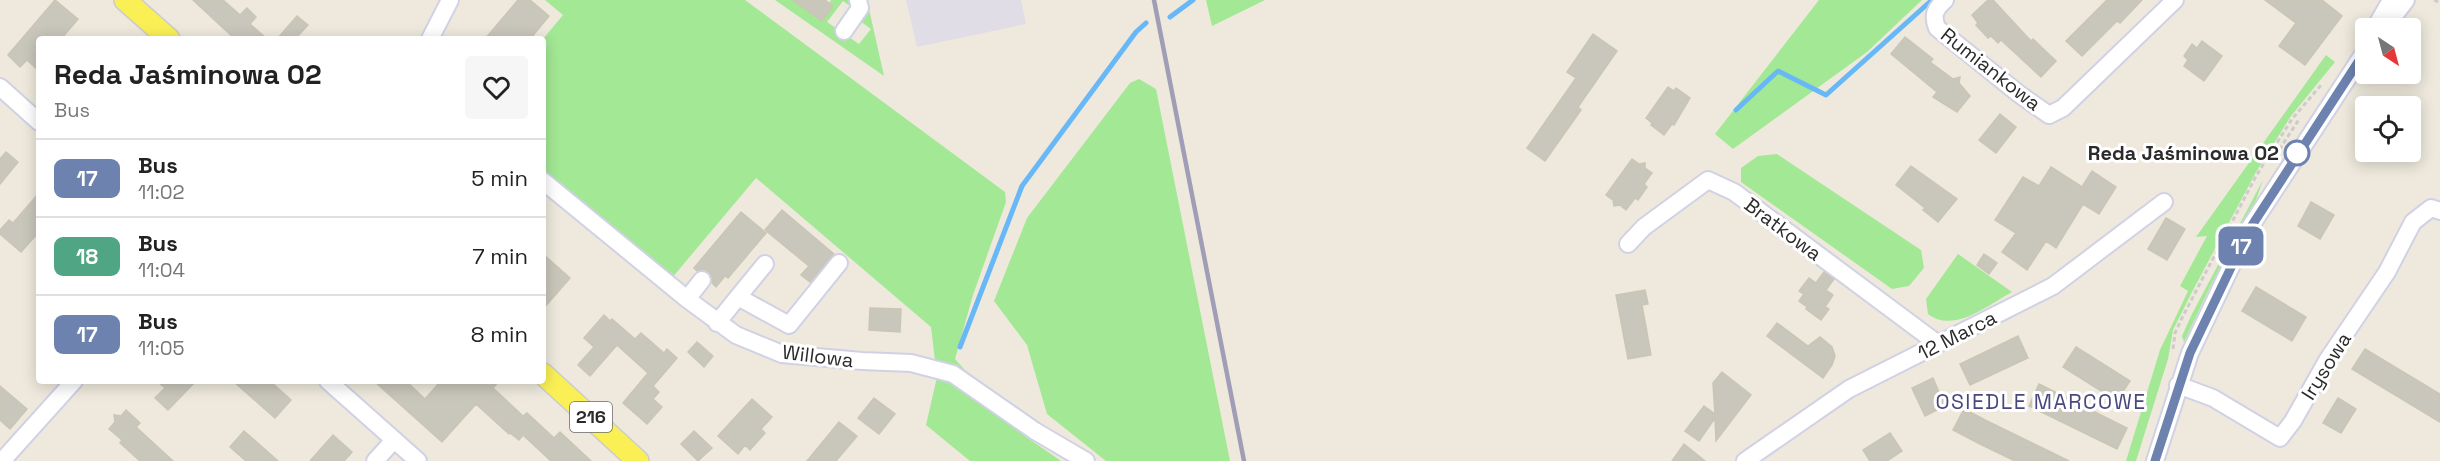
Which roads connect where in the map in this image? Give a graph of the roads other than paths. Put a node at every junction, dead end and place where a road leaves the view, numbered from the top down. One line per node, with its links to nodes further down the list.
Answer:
1 (125, 0): 11 (main road)
2 (450, 0): 12 (street)
3 (858, 0): 10 (street)
4 (1946, 0): 5 (street, Rumiankowa)
5 (2175, 0)
6 (2391, 0): 8 (street)
7 (2406, 0): 9 (street)
8 (2381, 18)
9 (2392, 18)
10 (844, 31)
11 (166, 36)
12 (432, 36)
13 (2355, 67): 30 (street)
14 (0, 87): 15 (street)
15 (36, 119)
16 (546, 183): 24 (street, Willowa)
17 (2164, 202): 26 (street, 12 Marca)
18 (2440, 211): 30 (street, Irysowa)
19 (1628, 244): 26 (street, Bratkowa)
20 (839, 263): 23 (street)
21 (765, 264): 23 (street)
22 (702, 280): 24 (street)
23 (738, 297): 25 (street)
24 (687, 299): 25 (street, Willowa)
25 (717, 323): 36 (street, Willowa)
26 (1938, 344): 37 (street, 12 Marca)
27 (546, 377): 35 (main road, 216)
28 (71, 384): 32 (street)
29 (331, 384): 31 (street)
30 (2178, 385): 38 (street)
31 (394, 440): 33 (street); 34 (street)
32 (2, 461)
33 (375, 461)
34 (418, 461)
35 (638, 461)
36 (1086, 461)
37 (1745, 461)
38 (2155, 461)

